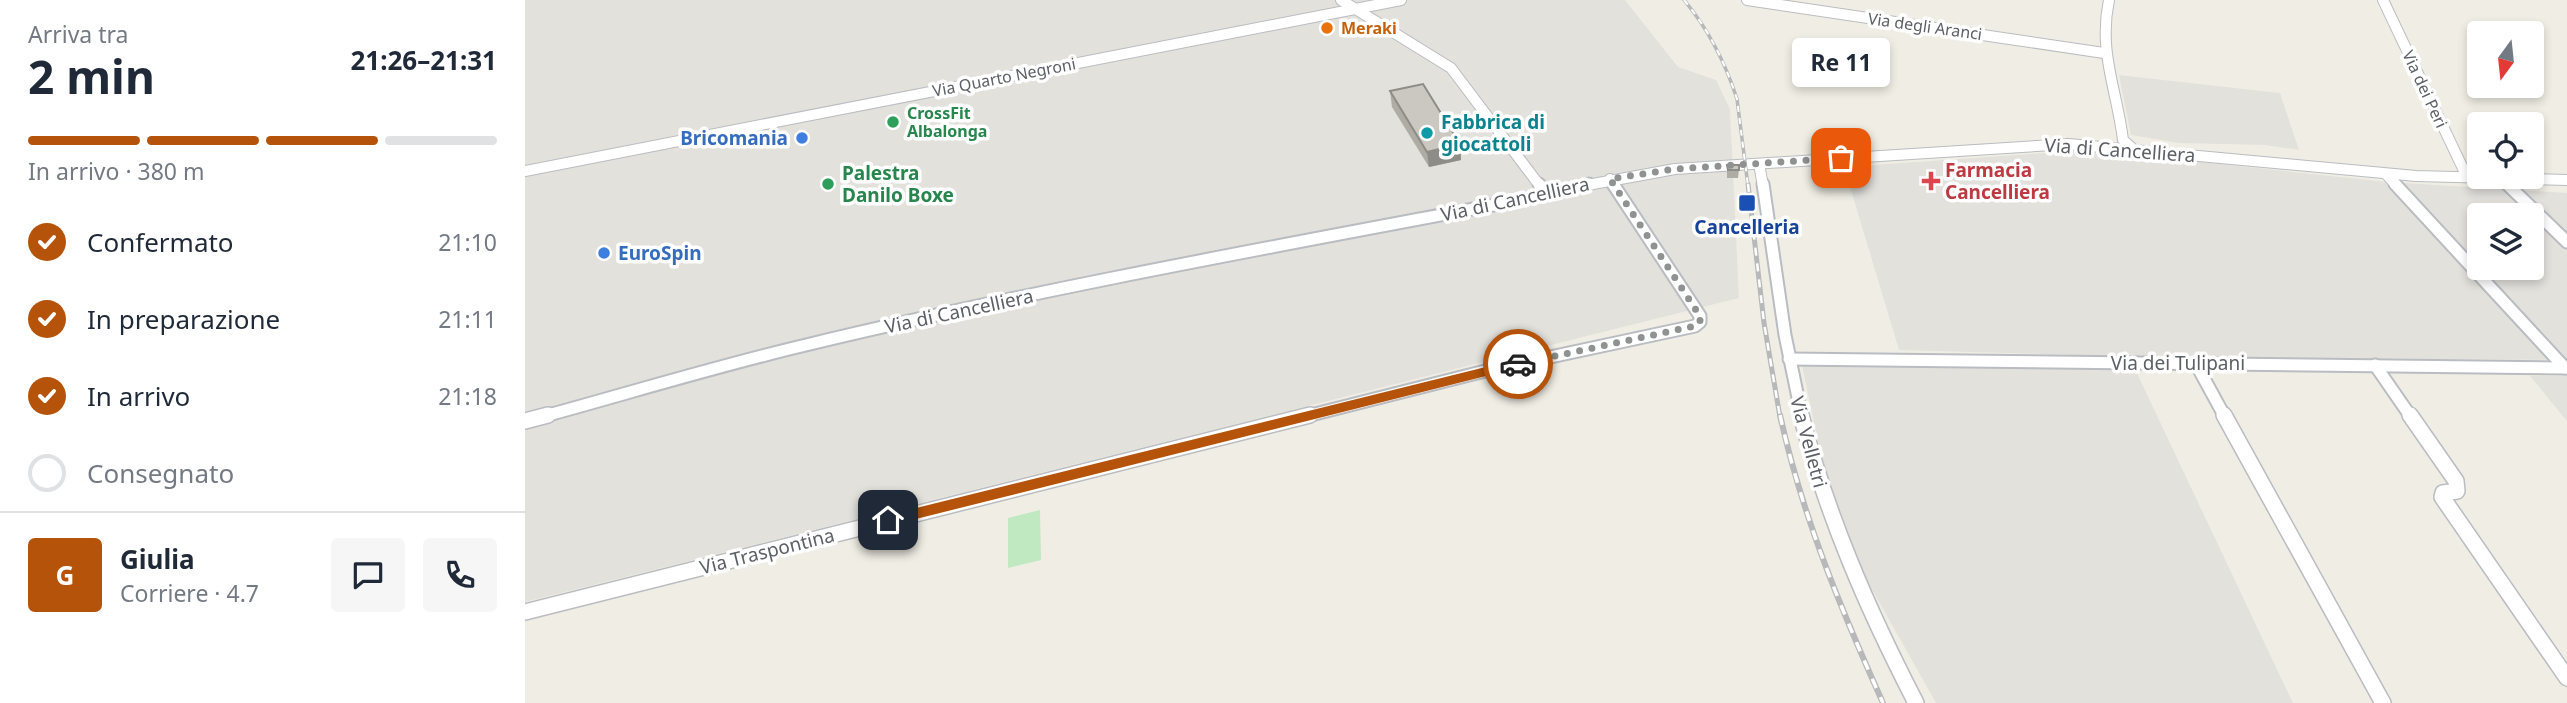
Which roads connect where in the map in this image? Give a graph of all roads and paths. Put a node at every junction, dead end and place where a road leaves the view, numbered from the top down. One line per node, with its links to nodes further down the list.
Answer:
1 (1341, 0): 6 (street)
2 (1401, 0): 6 (street, Via Quarto Negroni)
3 (1747, 0): 7 (street, Via degli Aranci)
4 (2109, 0): 7 (street)
5 (2383, 0): 14 (street, Via dei Peri)
6 (1353, 9): 12 (street, Via Quarto Negroni); 19 (street)
7 (2104, 53): 8 (street)
8 (2122, 137): 9 (street); 10 (street)
9 (2102, 146): 10 (street, Via di Cancelliera); 11 (street, Via di Cancelliera)
10 (2132, 148): 13 (street, Via di Cancelliera)
11 (1759, 163): 15 (street, Via di Cancelliera); 21 (street, Via Velletri)
12 (525, 172)
13 (2386, 174): 14 (street, Via di Cancelliera); 24 (street)
14 (2467, 177)
15 (1610, 179): 19 (street, Via di Cancelliera); 26 (street, Via Traspontina)
16 (2544, 179): 17 (street, Via di Cancelliera)
17 (2567, 180)
18 (2512, 189): 20 (street)
19 (1547, 195): 25 (street, Via di Cancelliera)
20 (2567, 242)
21 (1789, 359): 22 (street, Via dei Tulipani); 28 (street, Via Velletri)
22 (2196, 364): 23 (street, Via dei Tulipani); 29 (street)
23 (2375, 365): 24 (street, Via dei Tulipani); 27 (street)
24 (2566, 368)
25 (525, 421)
26 (525, 612)
27 (2567, 678)
28 (1916, 703)
29 (2383, 703)

